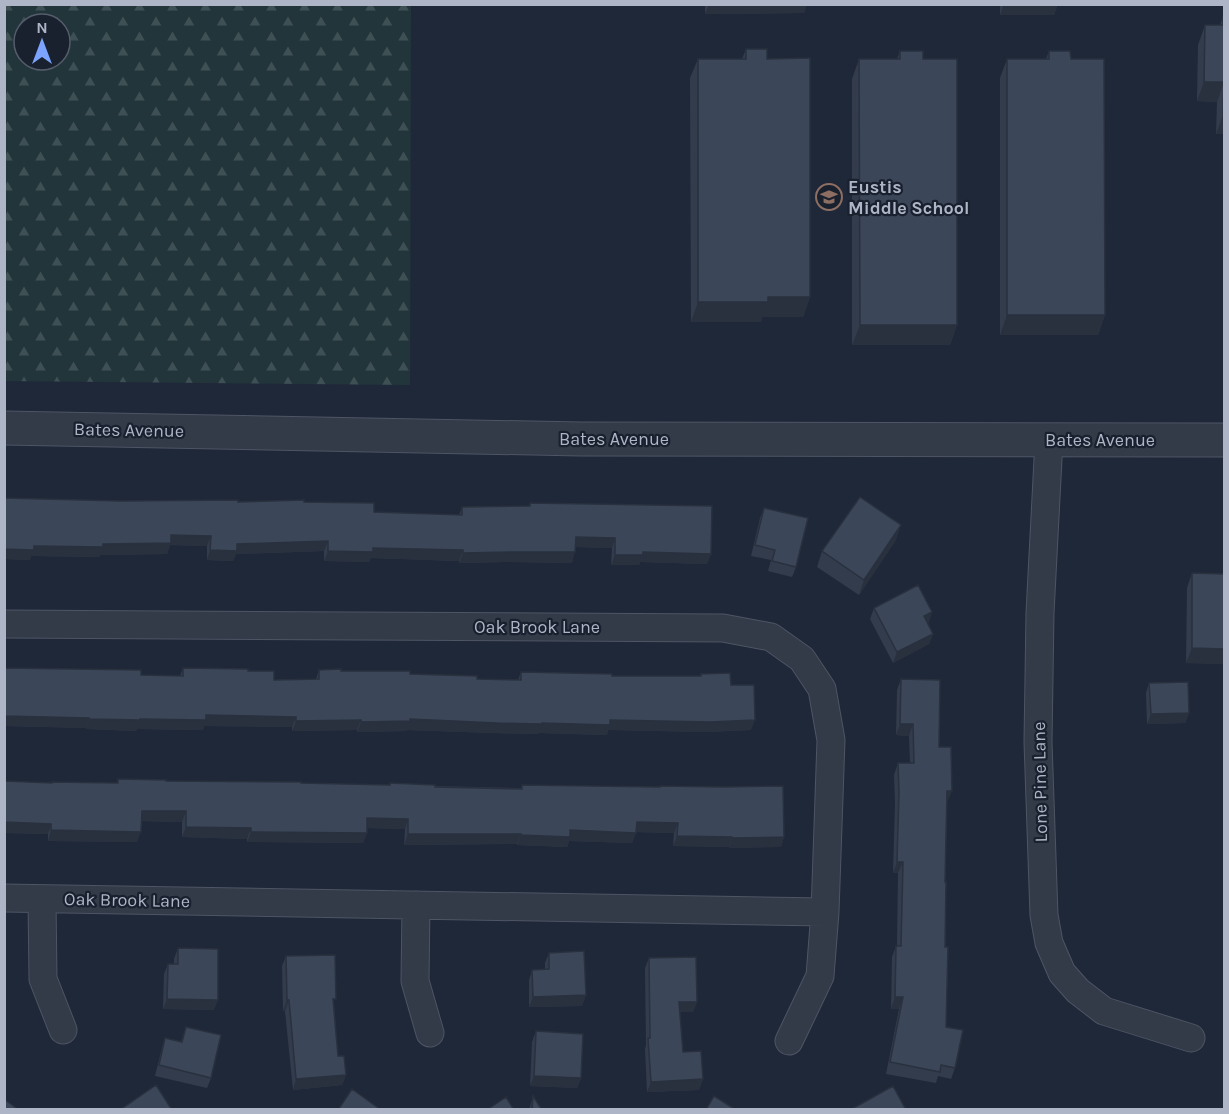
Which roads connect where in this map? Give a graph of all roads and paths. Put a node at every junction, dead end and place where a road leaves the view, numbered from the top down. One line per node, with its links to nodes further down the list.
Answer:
1 (4, 428): 2 (street, Bates Avenue)
2 (1049, 440): 3 (street, Bates Avenue); 11 (street, Lone Pine Lane)
3 (1224, 440)
4 (4, 624): 8 (street, Oak Brook Lane)
5 (4, 898): 6 (street, Oak Brook Lane)
6 (42, 899): 7 (street, Oak Brook Lane); 9 (street)
7 (416, 905): 8 (street, Oak Brook Lane); 10 (street)
8 (825, 912): 12 (street, Oak Brook Lane)
9 (63, 1030)
10 (430, 1033)
11 (1191, 1038)
12 (789, 1041)

